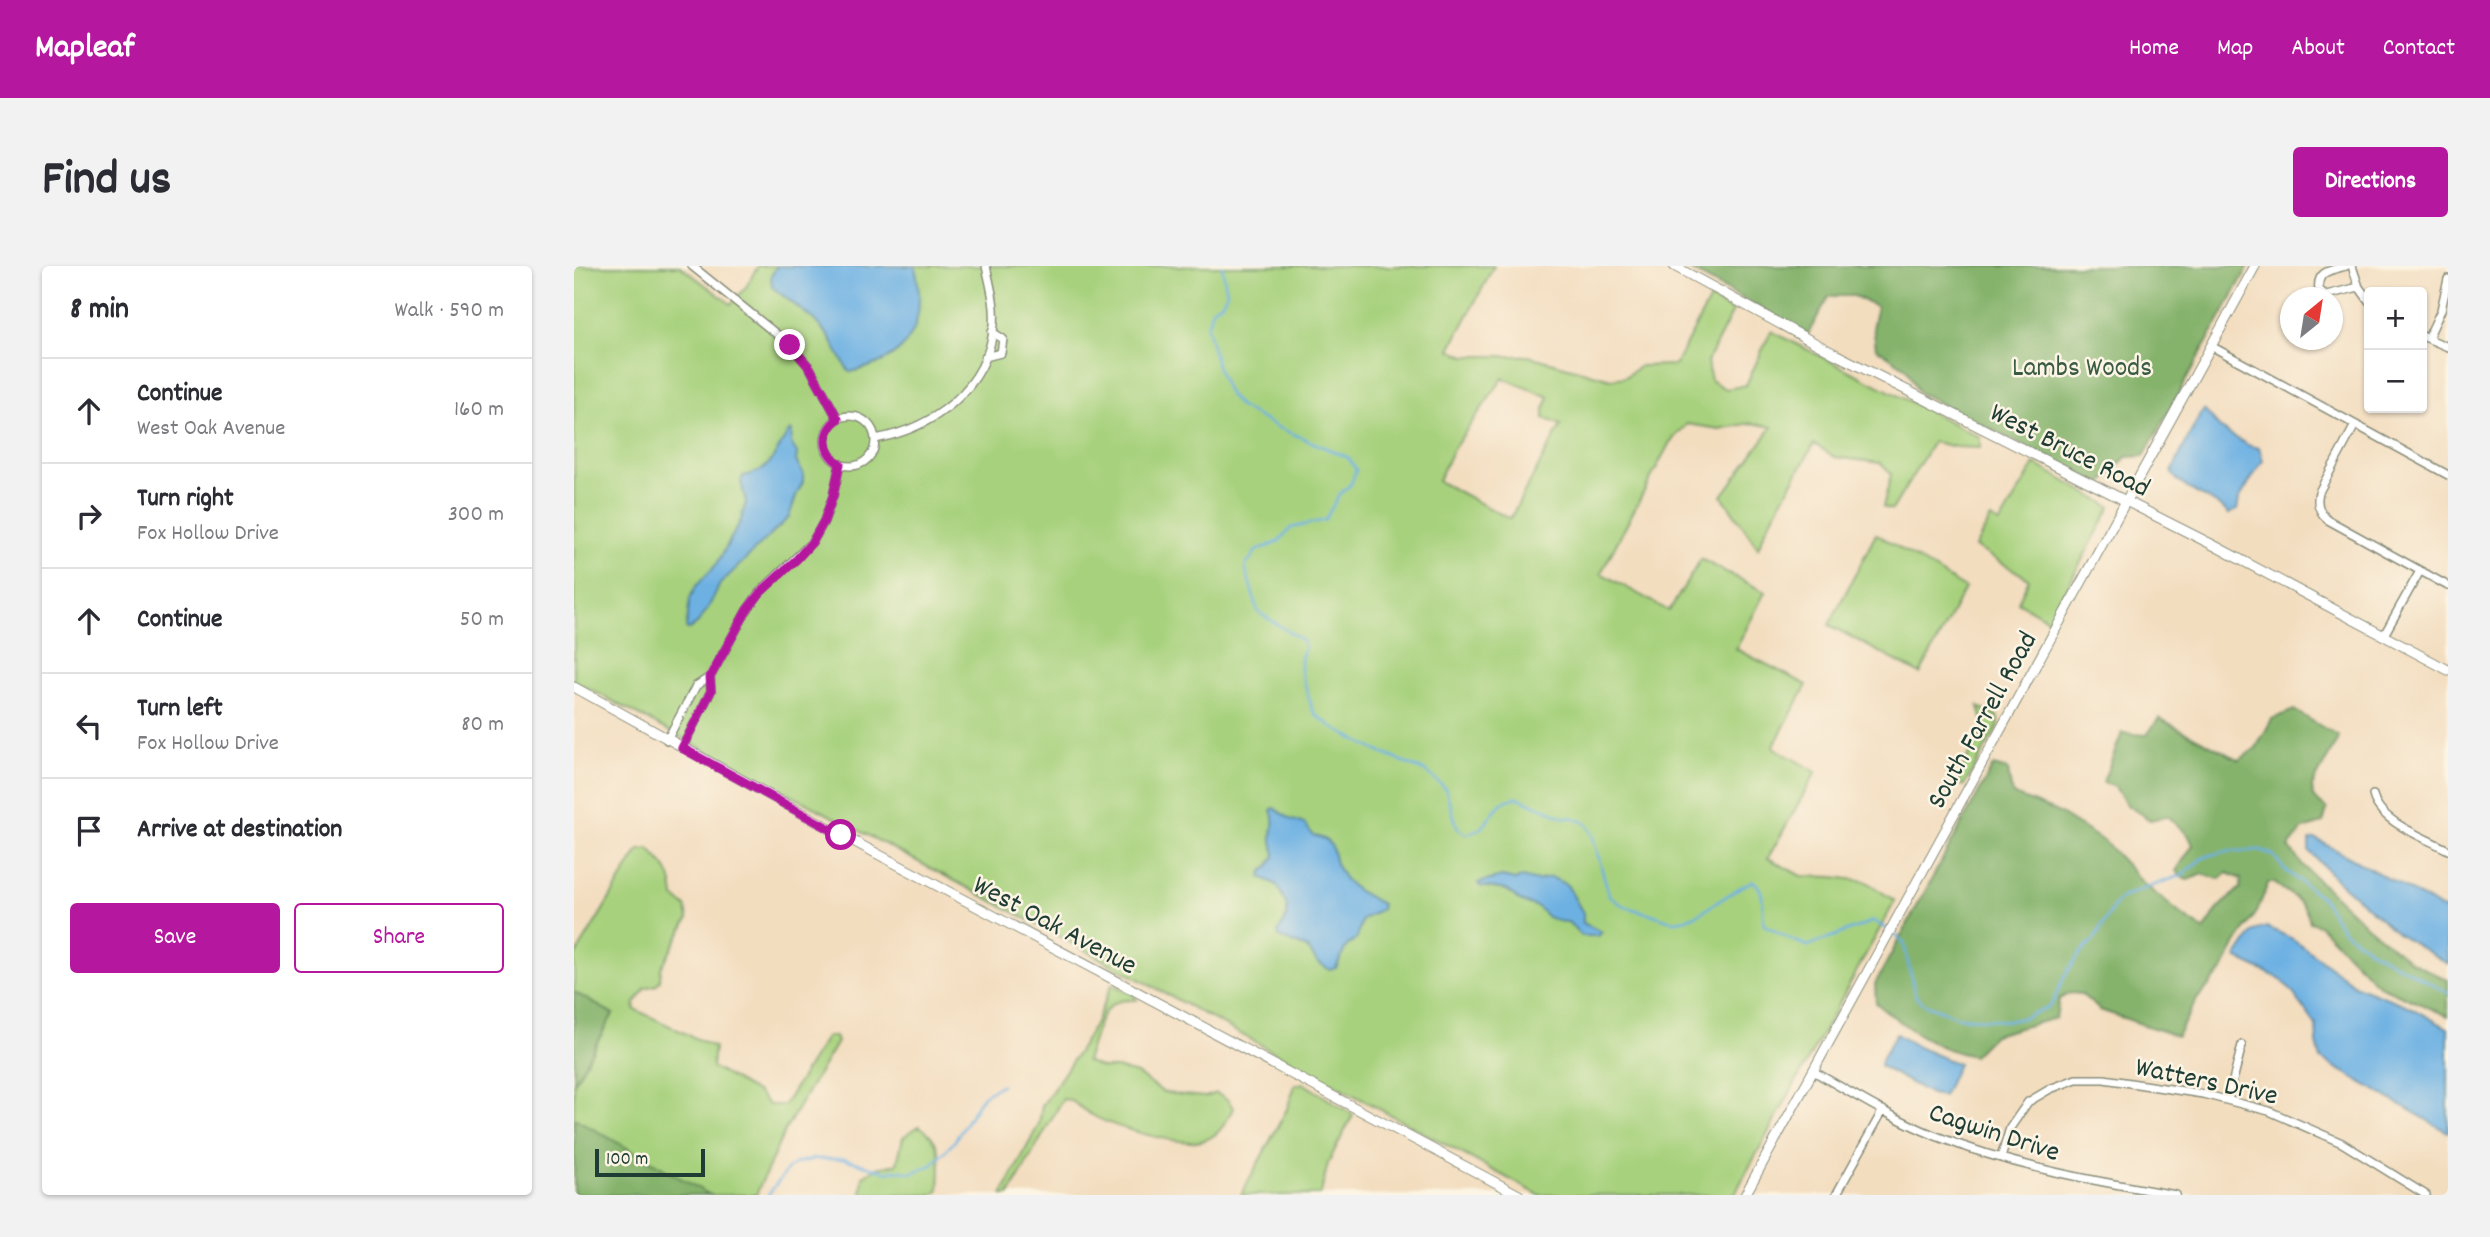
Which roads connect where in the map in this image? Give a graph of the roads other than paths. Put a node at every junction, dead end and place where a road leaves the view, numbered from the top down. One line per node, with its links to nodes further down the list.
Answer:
1 (692, 266): 16 (street)
2 (986, 266): 10 (street)
3 (1674, 266): 21 (street, West Bruce Road)
4 (2255, 266): 13 (street, South Farrell Road)
5 (2346, 266): 8 (street)
6 (2352, 266): 8 (street)
7 (2448, 279): 11 (street)
8 (2359, 287): 9 (street)
9 (2364, 294)
10 (992, 332): 15 (street); 15 (street)
11 (2427, 334)
12 (2427, 338): 14 (street)
13 (2211, 346): 17 (street); 21 (street, South Farrell Road)
14 (2448, 347)
15 (985, 357): 18 (street)
16 (838, 419): 18 (street); 19 (street)
17 (2355, 425): 20 (street); 22 (street)
18 (875, 439): 19 (street)
19 (840, 464): 26 (street)
20 (2448, 475)
21 (2126, 501): 24 (street, West Bruce Road); 33 (street, South Farrell Road)
22 (2420, 570): 23 (street); 24 (street)
23 (2448, 586)
24 (2384, 635): 25 (street, West Bruce Road)
25 (2448, 670)
26 (710, 677): 28 (street); 29 (street)
27 (574, 687): 28 (street, West Oak Avenue)
28 (667, 740): 29 (street, West Oak Avenue)
29 (682, 748): 37 (street, West Oak Avenue)
30 (2373, 795): 31 (street)
31 (2448, 850)
32 (2242, 1045): 34 (street)
33 (1813, 1071): 35 (street, Cagwin Drive); 38 (street, South Farrell Road)
34 (2228, 1100): 36 (street, Watters Drive); 41 (street, Watters Drive)
35 (1882, 1110): 36 (street, Cagwin Drive); 39 (street)
36 (2001, 1158): 40 (street, Cagwin Drive)
37 (1519, 1195)
38 (1745, 1195)
39 (1836, 1195)
40 (2176, 1195)
41 (2426, 1195)

